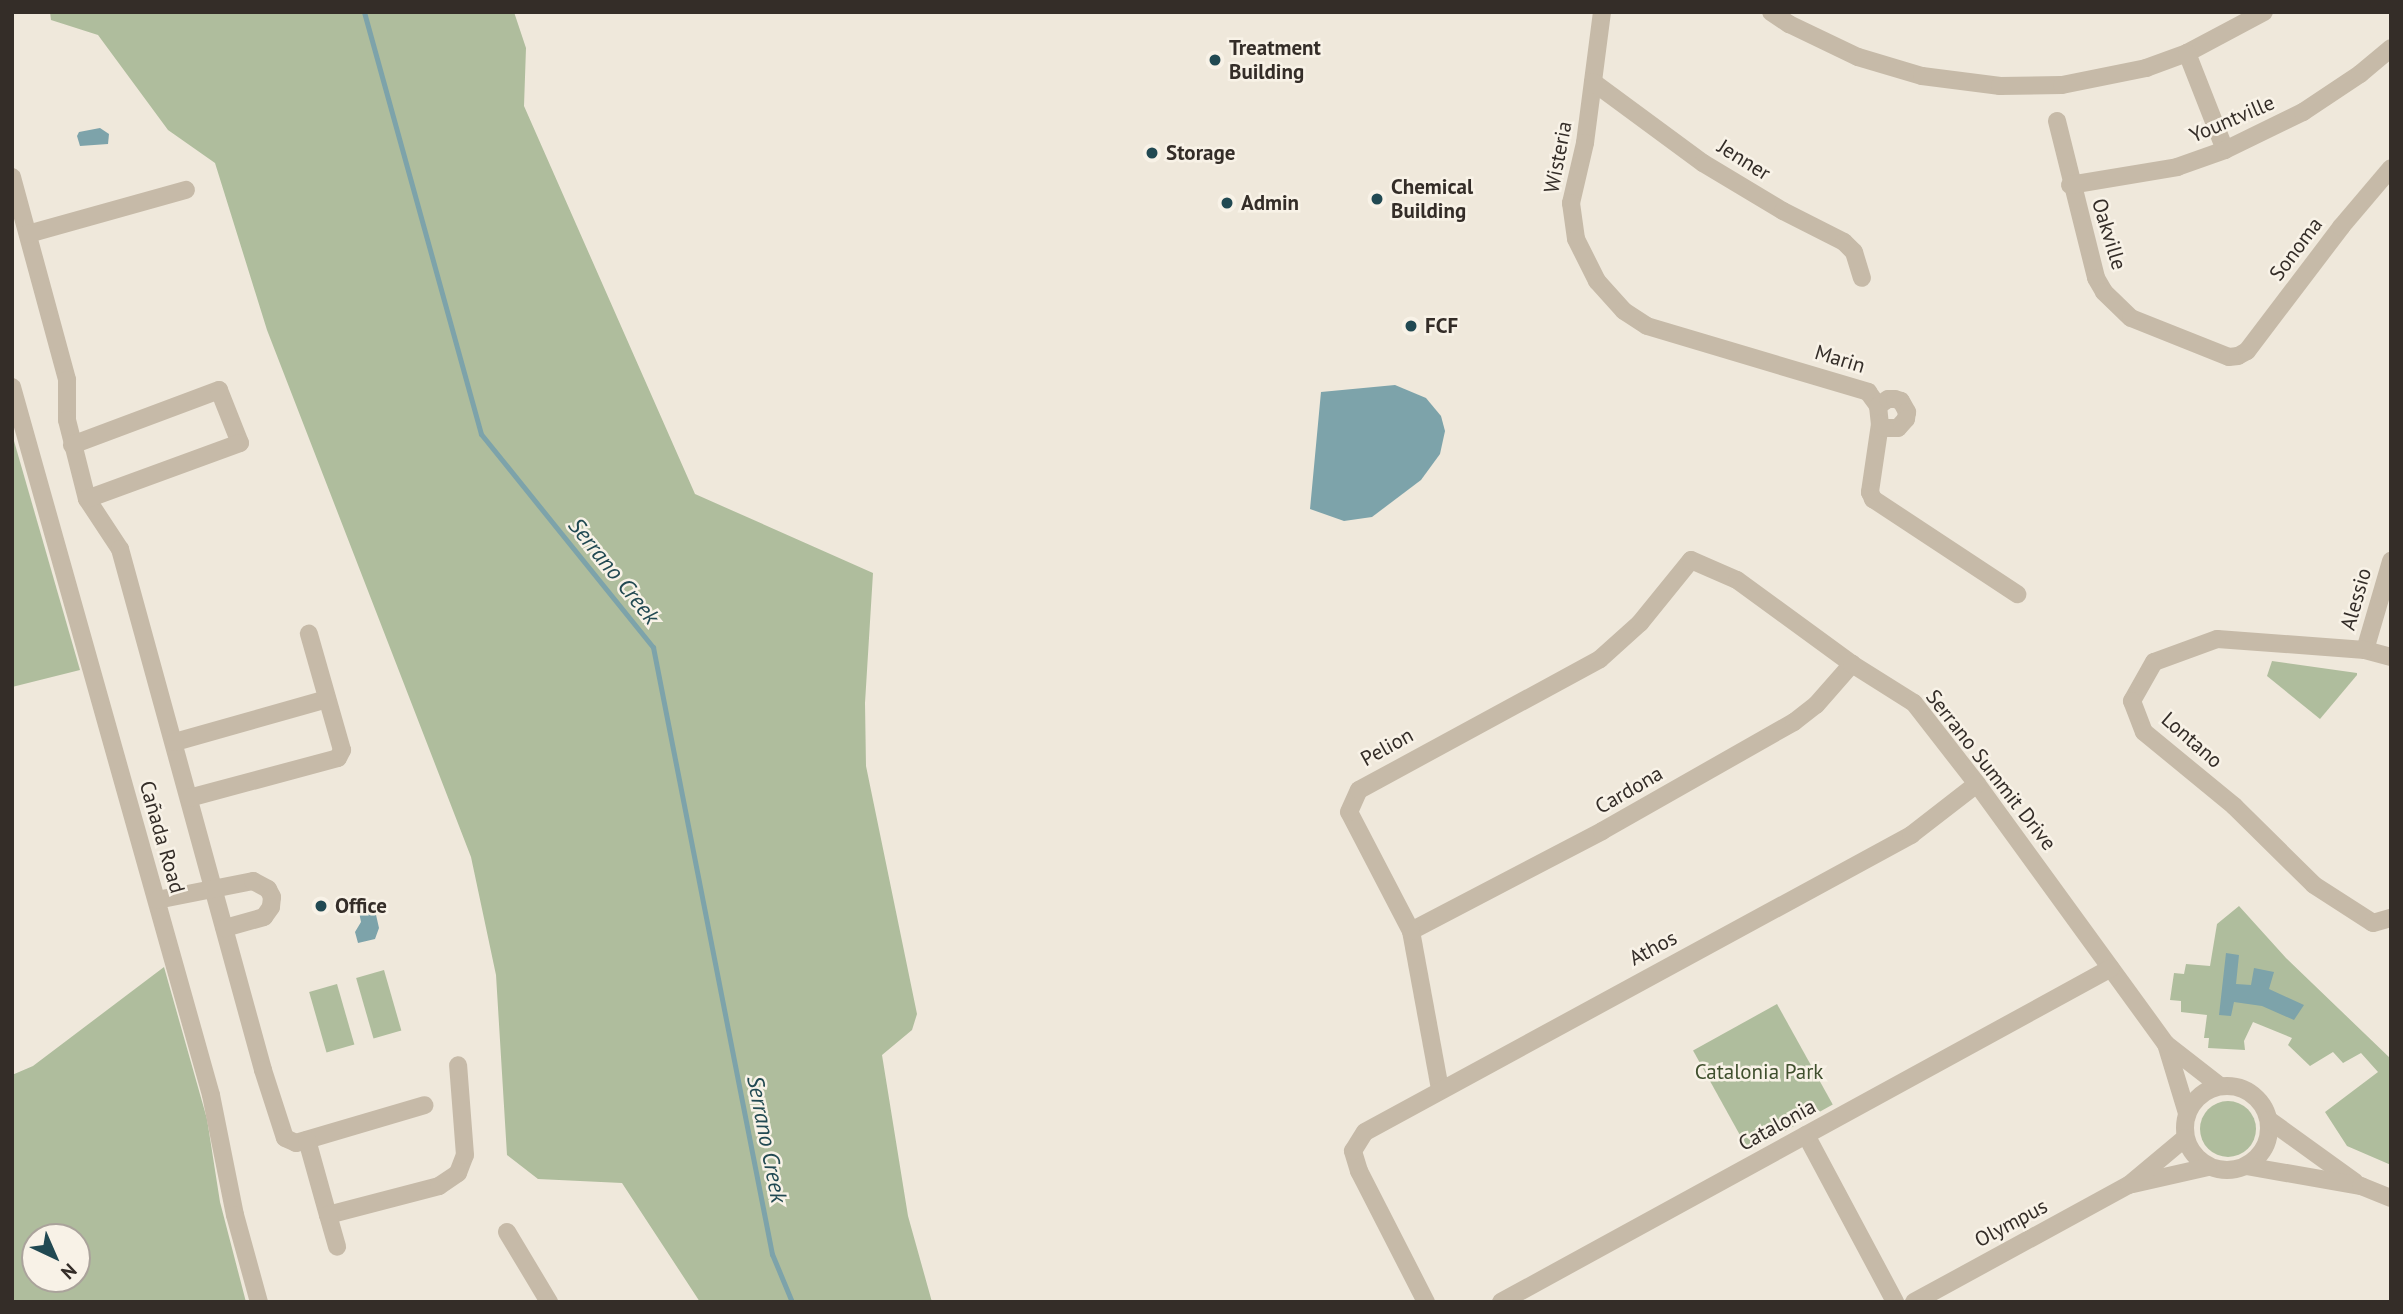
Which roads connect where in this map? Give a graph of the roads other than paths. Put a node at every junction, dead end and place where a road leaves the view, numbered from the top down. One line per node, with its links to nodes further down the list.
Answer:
1 (1602, 12): 7 (street, Wisteria)
2 (1771, 12): 4 (street)
3 (2264, 12): 6 (street)
4 (1793, 18): 6 (street)
5 (2391, 48): 9 (street, Yountville)
6 (2187, 53): 9 (street)
7 (1593, 82): 15 (street, Jenner); 16 (street, Wisteria)
8 (2057, 121): 12 (street, Oakville)
9 (2225, 150): 12 (street, Yountville)
10 (2391, 168): 17 (street, Sonoma)
11 (12, 177): 14 (street)
12 (2070, 185): 17 (street, Oakville)
13 (186, 190): 14 (street)
14 (28, 234): 19 (street)
15 (1862, 278)
16 (1612, 300): 23 (street, Marin)
17 (2238, 356)
18 (12, 387): 33 (street, Cañada Road)
19 (72, 444): 20 (street); 20 (street)
20 (87, 499): 29 (street)
21 (1691, 560): 27 (street, Serrano Summit Drive); 36 (street, Pelion)
22 (2391, 561): 25 (street, Alessio)
23 (2017, 594)
24 (309, 634): 28 (street)
25 (2365, 650): 26 (street, Lontano); 34 (street, Lontano)
26 (2391, 657)
27 (1852, 664): 30 (street, Serrano Summit Drive); 36 (street, Cardona)
28 (327, 699): 29 (street); 31 (street)
29 (175, 742): 31 (street)
30 (1977, 784): 37 (street, Serrano Summit Drive); 41 (street, Athos)
31 (189, 798): 32 (street)
32 (215, 888): 33 (street); 35 (street); 35 (street)
33 (157, 900): 57 (street, Cañada Road)
34 (2391, 918)
35 (225, 929): 47 (street)
36 (1410, 931): 41 (street, Pelion)
37 (2111, 968): 38 (street, Serrano Summit Drive); 45 (street, Catalonia)
38 (2166, 1044): 40 (street, Serrano Summit Drive); 43 (street, Serrano Summit Drive)
39 (458, 1065): 53 (street)
40 (2220, 1086): 43 (street); 44 (street, Serrano Summit Drive)
41 (1440, 1089): 58 (street, Athos)
42 (425, 1105): 47 (street)
43 (2187, 1112): 46 (street, Serrano Summit Drive)
44 (2269, 1121): 48 (street); 51 (street, Serrano Summit Drive)
45 (1806, 1135): 59 (street, Catalonia); 60 (street)
46 (2185, 1138): 49 (street); 50 (street, Olympus)
47 (307, 1140): 53 (street)
48 (2246, 1166): 49 (street, Serrano Summit Drive); 51 (street, Serrano Summit Drive)
49 (2208, 1167): 50 (street, Olympus)
50 (2129, 1185): 61 (street, Olympus)
51 (2361, 1186): 52 (street, Serrano Summit Drive)
52 (2391, 1198)
53 (328, 1215): 55 (street)
54 (507, 1232): 56 (street)
55 (337, 1247)
56 (547, 1301)
57 (259, 1302)
58 (1426, 1302)
59 (1501, 1302)
60 (1895, 1302)
61 (1914, 1302)

